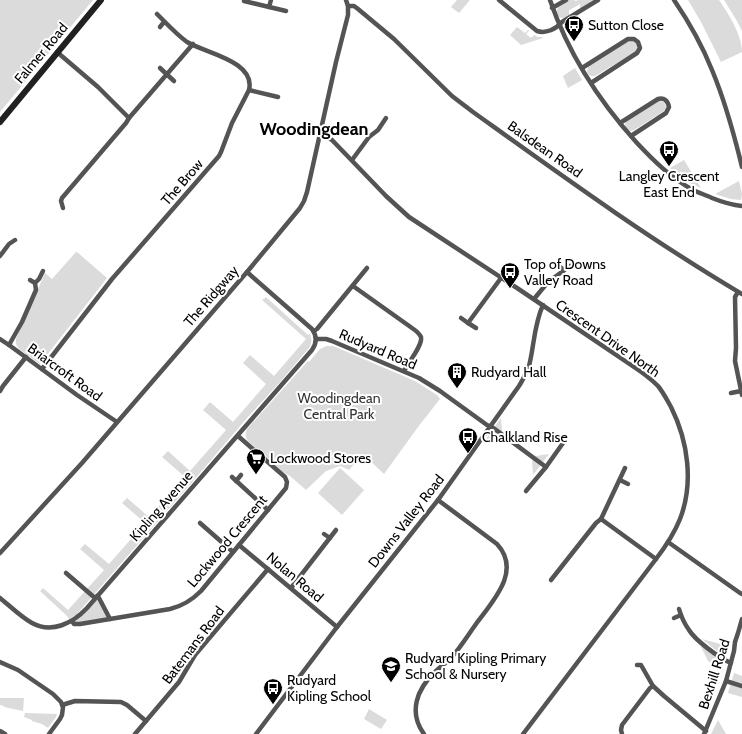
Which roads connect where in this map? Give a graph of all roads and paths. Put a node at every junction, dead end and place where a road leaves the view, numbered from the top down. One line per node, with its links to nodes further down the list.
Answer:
1 (101, 0): 19 (main road, Falmer Road)
2 (271, 0): 11 (street)
3 (346, 0): 10 (street)
4 (499, 0): 16 (street)
5 (550, 0): 12 (street)
6 (566, 0): 12 (street)
7 (598, 0): 16 (street)
8 (674, 0): 36 (street)
9 (244, 1): 11 (street)
10 (348, 6): 33 (street, The Ridgway); 51 (street, Balsdean Road)
11 (269, 7): 13 (street)
12 (552, 8): 16 (street)
13 (286, 11)
14 (157, 14): 15 (street)
15 (164, 22): 17 (street); 18 (street)
16 (559, 25): 21 (street)
17 (160, 27)
18 (193, 44): 22 (street); 25 (street)
19 (57, 52): 27 (street); 30 (main road, Falmer Road)
20 (160, 68): 22 (street)
21 (582, 68): 24 (street); 24 (street)
22 (168, 75): 23 (street); 27 (street)
23 (174, 82)
24 (591, 84): 31 (street)
25 (249, 90): 26 (street); 62 (street, The Brow)
26 (278, 97)
27 (129, 118): 38 (street)
28 (386, 118): 32 (street)
29 (377, 121): 32 (street)
30 (0, 122)
31 (620, 123): 34 (street); 34 (street)
32 (382, 124): 35 (street)
33 (319, 135): 35 (street, Crescent Drive North); 46 (street, The Ridgway)
34 (631, 136): 37 (street)
35 (352, 160): 47 (street, Crescent Drive North)
36 (742, 167)
37 (742, 206)
38 (63, 208)
39 (15, 240): 40 (street)
40 (0, 256)
41 (559, 266): 44 (street)
42 (570, 266): 44 (street)
43 (367, 268): 50 (street)
44 (564, 270): 52 (street)
45 (43, 271): 49 (street)
46 (247, 272): 57 (street); 67 (street, The Ridgway)
47 (501, 278): 52 (street, Crescent Drive North); 55 (street)
48 (30, 280): 49 (street)
49 (35, 283): 60 (street)
50 (352, 286): 57 (street); 63 (street)
51 (740, 293): 66 (street)
52 (534, 299): 53 (street, Crescent Drive North)
53 (543, 305): 68 (street, Downs Valley Road); 84 (street, Crescent Drive North)
54 (461, 318): 55 (street)
55 (468, 323): 56 (street)
56 (476, 328)
57 (314, 331): 59 (street, Rudyard Road)
58 (0, 339): 60 (street, Briarcroft Road)
59 (316, 339): 63 (street, Rudyard Road); 69 (street, Kipling Avenue)
60 (9, 345): 61 (street, Briarcroft Road)
61 (26, 357): 62 (street, Briarcroft Road); 64 (street)
62 (42, 369): 67 (street, Briarcroft Road)
63 (404, 371): 68 (street, Rudyard Road)
64 (0, 391)
65 (731, 393): 66 (street)
66 (742, 393)
67 (117, 422): 87 (street, The Ridgway)
68 (490, 426): 71 (street, Rudyard Road); 77 (street, Downs Valley Road)
69 (238, 436): 78 (street, Lockwood Crescent); 94 (street, Kipling Avenue)
70 (563, 443): 71 (street)
71 (546, 467): 76 (street)
72 (625, 468): 74 (street)
73 (241, 475): 78 (street)
74 (620, 480): 75 (street); 79 (street)
75 (628, 484)
76 (526, 491)
77 (438, 500): 102 (street, Downs Valley Road); 117 (street)
78 (268, 510): 85 (street, Lockwood Crescent)
79 (601, 519): 88 (street); 91 (street)
80 (200, 523): 86 (street)
81 (336, 530): 83 (street)
82 (324, 534): 83 (street)
83 (330, 538): 92 (street)
84 (668, 542): 88 (street, Crescent Drive North); 93 (street)
85 (239, 545): 86 (street, Lockwood Crescent); 89 (street, Nolan Road)
86 (233, 552): 99 (street, Lockwood Crescent)
87 (0, 553)
88 (656, 558): 118 (street, Crescent Drive North)
89 (268, 569): 92 (street, Nolan Road); 110 (street, Batemans Road)
90 (66, 572): 94 (street)
91 (551, 580)
92 (291, 588): 102 (street, Nolan Road)
93 (742, 594)
94 (96, 597): 99 (street); 101 (street, Kipling Avenue)
95 (0, 598): 101 (street, Kipling Avenue)
96 (679, 609): 97 (street)
97 (681, 615): 98 (street); 105 (street)
98 (674, 618)
99 (110, 619): 101 (street, Lockwood Crescent)
100 (742, 619): 105 (street, Bexhill Road)
101 (72, 621)
102 (337, 626): 116 (street, Downs Valley Road)
103 (644, 660): 107 (street)
104 (0, 662): 109 (street)
105 (731, 663): 106 (street, Bexhill Road)
106 (726, 680): 108 (street); 112 (street, Bexhill Road)
107 (654, 686): 112 (street); 119 (street)
108 (742, 686)
109 (62, 705): 110 (street); 114 (street)
110 (146, 721): 115 (street, Batemans Road)
111 (0, 732): 113 (street)
112 (705, 732)
113 (5, 734)
114 (50, 734)
115 (135, 734)
116 (256, 734)
117 (424, 734)
118 (523, 734)
119 (622, 734)

